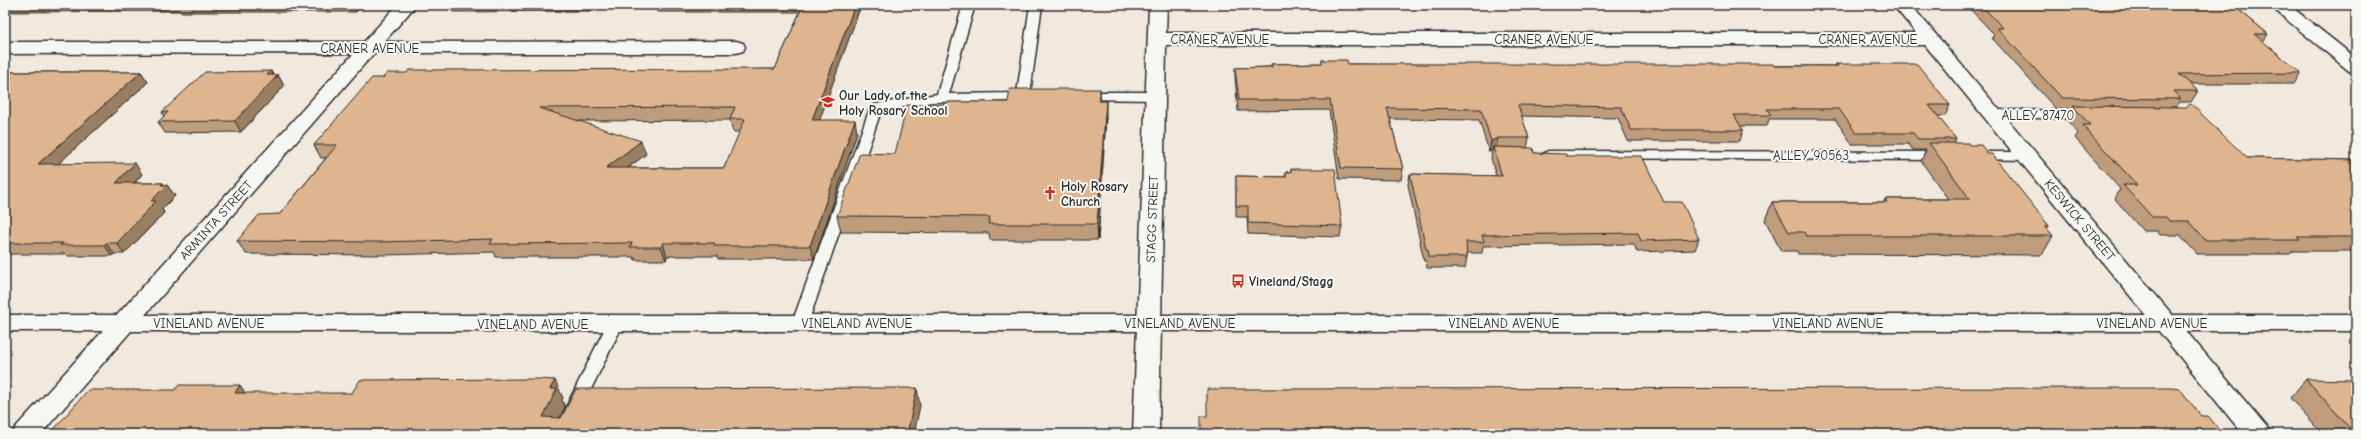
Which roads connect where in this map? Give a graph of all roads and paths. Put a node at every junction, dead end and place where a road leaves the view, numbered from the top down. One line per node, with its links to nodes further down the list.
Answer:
1 (407, 5): 11 (street, ARMINTA STREET)
2 (970, 5): 17 (lane)
3 (1036, 5): 15 (lane)
4 (1158, 5): 7 (street, STAGG STREET)
5 (1902, 5): 8 (street, KESWICK STREET)
6 (2278, 5): 12 (street)
7 (1158, 39): 8 (street, CRANER AVENUE); 14 (street, STAGG STREET)
8 (1930, 39): 18 (street, KESWICK STREET)
9 (736, 47): 11 (street, CRANER AVENUE)
10 (5, 48): 11 (street, CRANER AVENUE)
11 (370, 48): 23 (street, ARMINTA STREET)
12 (2356, 66)
13 (1068, 96): 14 (lane)
14 (1156, 96): 27 (street, STAGG STREET)
15 (1023, 97): 16 (lane); 17 (lane)
16 (1038, 97)
17 (942, 98): 24 (lane)
18 (1993, 114): 19 (lane, ALLEY 87470); 21 (street, KESWICK STREET)
19 (2101, 115)
20 (1533, 154): 21 (lane, ALLEY 90563)
21 (2028, 156): 28 (street, KESWICK STREET)
22 (5, 322): 23 (street, VINELAND AVENUE)
23 (124, 323): 26 (street, VINELAND AVENUE); 29 (street, ARMINTA STREET)
24 (800, 323): 26 (street, VINELAND AVENUE); 27 (street, VINELAND AVENUE)
25 (2356, 323): 28 (street, VINELAND AVENUE)
26 (615, 324): 30 (lane)
27 (1148, 324): 28 (street, VINELAND AVENUE); 31 (street, STAGG STREET)
28 (2166, 324): 32 (street, KESWICK STREET)
29 (25, 434)
30 (561, 434)
31 (1146, 434)
32 (2258, 434)

